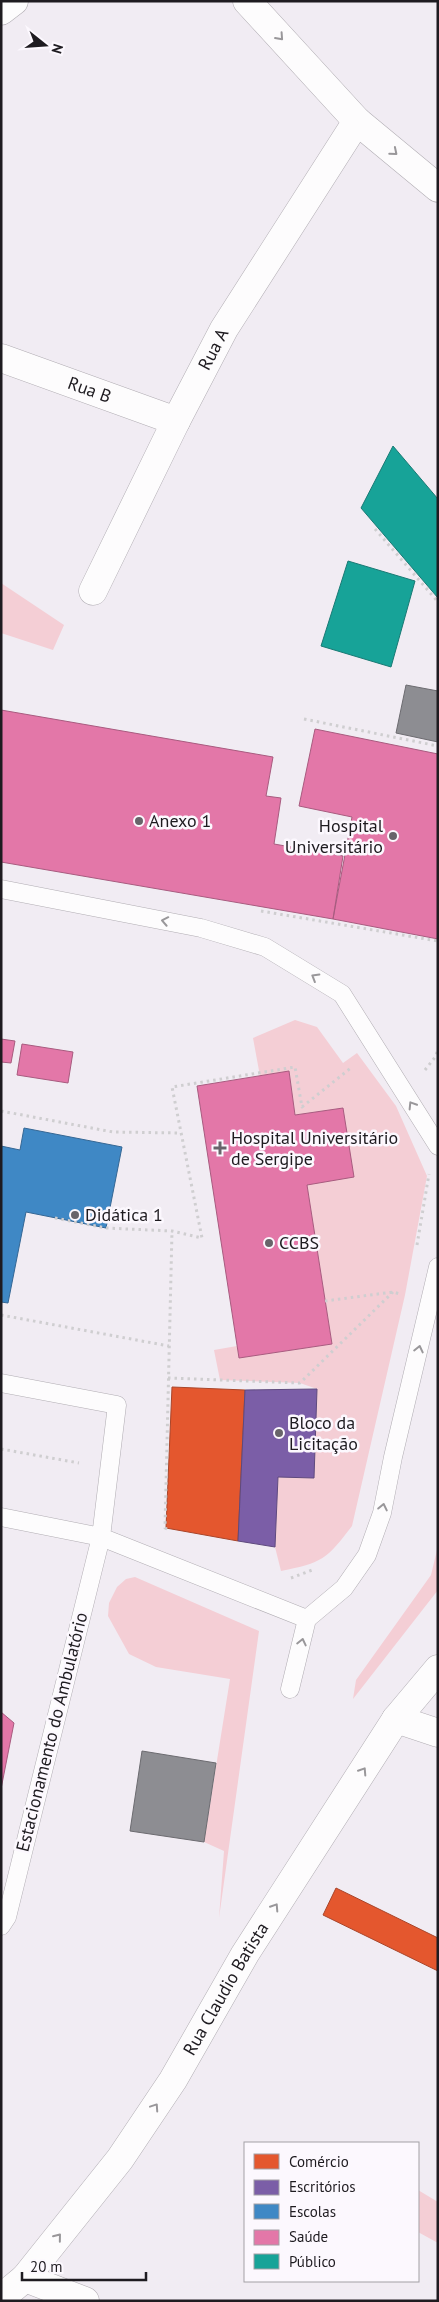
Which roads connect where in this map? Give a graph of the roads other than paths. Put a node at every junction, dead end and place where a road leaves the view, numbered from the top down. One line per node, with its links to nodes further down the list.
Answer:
1 (14, 1): 3 (street)
2 (247, 1): 4 (street, one-way to 4)
3 (1, 11)
4 (357, 121): 5 (street, one-way to 5); 7 (street, Rua A)
5 (438, 188)
6 (1, 358): 7 (street, Rua B)
7 (176, 421): 8 (street, Rua A)
8 (93, 591)
9 (1, 889): 10 (lane, one-way to 9)
10 (438, 1146)
11 (438, 1267): 15 (lane, one-way to 11)
12 (1, 1383): 14 (lane, Estacionamento do Ambulatório)
13 (1, 1518): 14 (lane)
14 (101, 1537): 15 (lane); 20 (lane, Estacionamento do Ambulatório)
15 (307, 1619): 17 (lane, one-way to 15)
16 (438, 1670): 18 (street, Rua Claudio Batista)
17 (290, 1689)
18 (396, 1720): 19 (street); 21 (street, Rua Claudio Batista, one-way to 18)
19 (438, 1732)
20 (1, 1926)
21 (25, 2278): 22 (street, Rua Claudio Batista); 23 (street)
22 (1, 2298)
23 (85, 2301)

